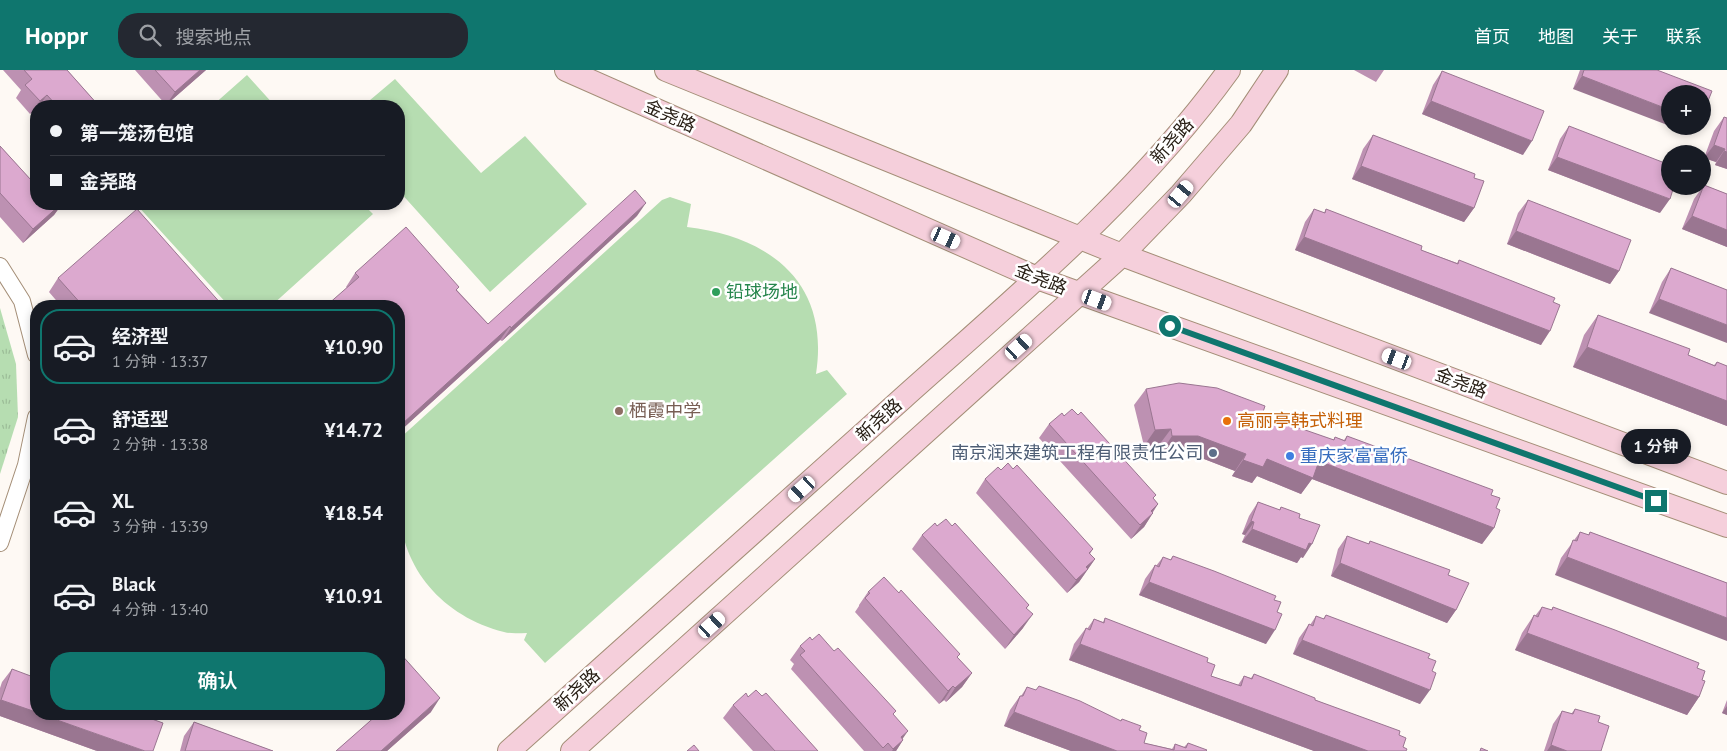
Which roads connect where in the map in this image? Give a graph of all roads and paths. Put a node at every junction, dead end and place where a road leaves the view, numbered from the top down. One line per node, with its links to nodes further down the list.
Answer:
1 (566, 70): 8 (main road, 金尧路)
2 (666, 70): 5 (main road, 金尧路)
3 (1229, 70): 5 (main road, 新尧路)
4 (1277, 70): 6 (main road)
5 (1079, 237): 6 (main road, 金尧路); 8 (main road, 新尧路)
6 (1122, 255): 9 (main road); 12 (main road, 金尧路)
7 (0, 266): 10 (street)
8 (1037, 278): 9 (main road, 金尧路); 15 (main road, 新尧路)
9 (1079, 294): 13 (main road, 金尧路); 16 (main road)
10 (30, 332)
11 (30, 446): 14 (street)
12 (1727, 483)
13 (1727, 526)
14 (0, 543)
15 (509, 751)
16 (572, 751)

